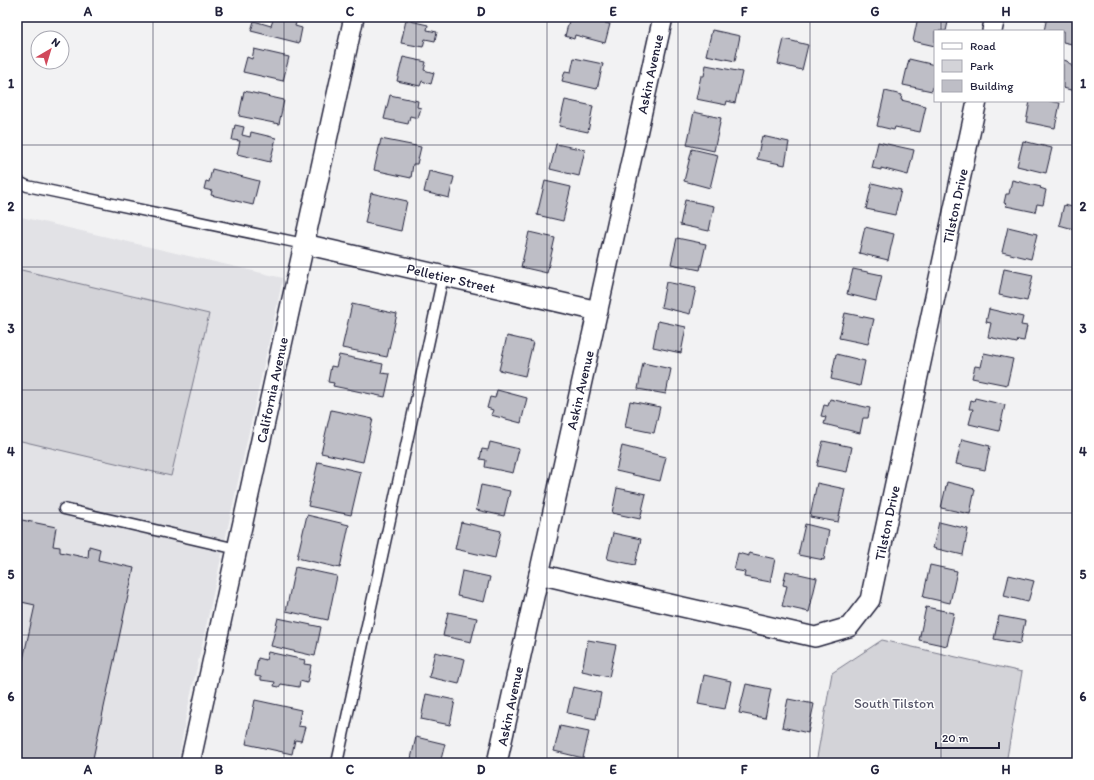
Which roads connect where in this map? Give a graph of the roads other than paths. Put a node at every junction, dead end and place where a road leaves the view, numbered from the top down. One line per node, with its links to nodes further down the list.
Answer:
1 (354, 17): 7 (street, California Avenue)
2 (663, 17): 9 (street, Askin Avenue)
3 (995, 17): 4 (street)
4 (992, 30)
5 (977, 102): 12 (street, Tilston Drive)
6 (17, 181): 7 (lane)
7 (304, 244): 8 (street, Pelletier Street); 11 (street, California Avenue)
8 (443, 276): 9 (street, Pelletier Street); 14 (lane)
9 (598, 311): 12 (street, Askin Avenue)
10 (64, 509): 11 (lane)
11 (237, 548): 13 (street, California Avenue)
12 (539, 574): 15 (street, Askin Avenue)
13 (190, 763)
14 (337, 763)
15 (497, 763)

